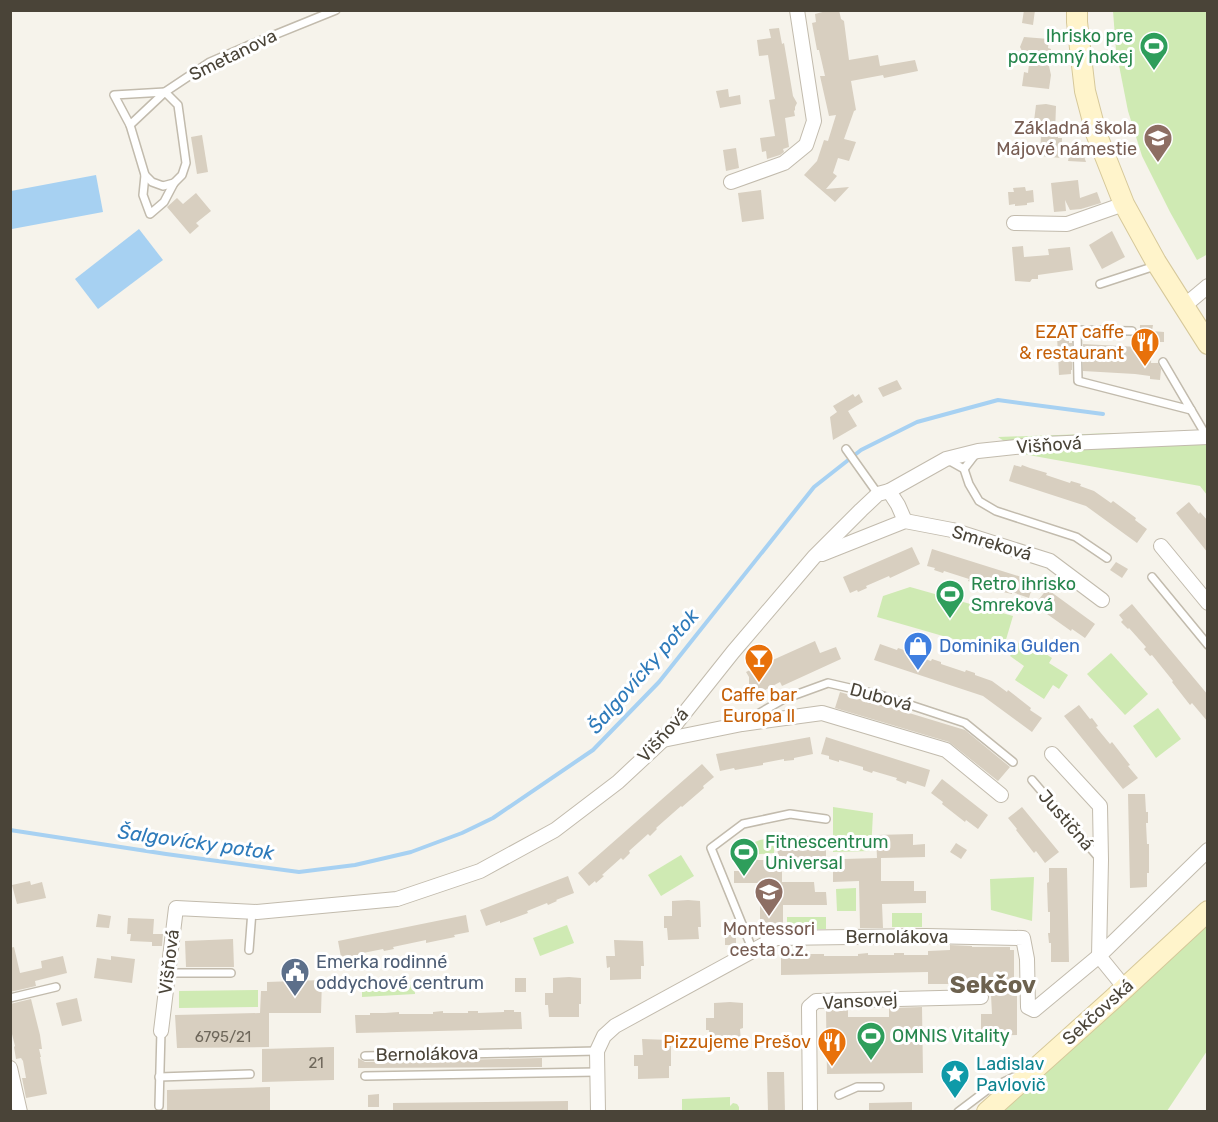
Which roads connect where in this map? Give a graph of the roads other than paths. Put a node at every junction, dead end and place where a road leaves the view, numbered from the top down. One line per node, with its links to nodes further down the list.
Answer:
1 (336, 10): 4 (lane, Smetanova)
2 (797, 10): 7 (street)
3 (1077, 10): 9 (street)
4 (165, 92): 5 (lane, Smetanova); 5 (lane); 8 (lane, Smetanova)
5 (130, 125): 6 (lane)
6 (145, 175): 8 (lane); 8 (lane, Smetanova)
7 (731, 182)
8 (174, 183)
9 (1124, 204): 10 (street); 11 (street)
10 (1014, 223)
11 (1158, 265): 12 (lane); 14 (street)
12 (1100, 284)
13 (1208, 286): 14 (street)
14 (1184, 306): 16 (street)
15 (1132, 331): 18 (lane)
16 (1208, 344)
17 (1163, 362): 18 (lane)
18 (1191, 410): 19 (lane)
19 (1207, 437): 21 (street, Višňová)
20 (846, 448): 24 (lane)
21 (978, 451): 22 (street, Višňová); 23 (lane)
22 (946, 459): 23 (lane); 24 (street, Višňová)
23 (964, 469): 28 (lane, Smreková)
24 (884, 493): 25 (street); 27 (street, Višňová)
25 (905, 521): 27 (street); 30 (street, Smreková)
26 (1161, 546): 31 (street)
27 (814, 557): 34 (street, Višňová)
28 (1107, 558)
29 (1152, 577): 32 (lane)
30 (1102, 600)
31 (1208, 603)
32 (1208, 645)
33 (742, 724): 34 (street, Dubová); 36 (lane, Dubová); 38 (street, Dubová)
34 (663, 740): 42 (street, Višňová)
35 (1052, 754): 41 (street, Justičná)
36 (1013, 762)
37 (1032, 780): 41 (lane, Justičná)
38 (1001, 795)
39 (826, 819): 45 (lane)
40 (1208, 850): 46 (street)
41 (1101, 860): 46 (street, Justičná)
42 (252, 911): 44 (lane); 48 (street, Višňová)
43 (1208, 911): 50 (street, Sekčovská)
44 (249, 950)
45 (753, 951): 46 (street, Bernolákova); 54 (street, Bernolákova)
46 (1099, 956): 50 (street)
47 (231, 972): 48 (lane)
48 (168, 973): 53 (street, Višňová)
49 (56, 987): 52 (lane)
50 (1125, 988): 56 (street, Sekčovská)
51 (981, 997): 68 (street, Vansovej)
52 (10, 998)
53 (161, 1031): 61 (lane)
54 (597, 1051): 55 (lane, Bernolákova); 58 (street)
55 (365, 1056)
56 (1041, 1064): 65 (street, Sekčovská); 69 (lane)
57 (10, 1068): 66 (street)
58 (597, 1072): 60 (lane, Bernolákova); 67 (street)
59 (250, 1074): 61 (lane)
60 (365, 1076)
61 (159, 1077): 64 (lane)
62 (880, 1087): 63 (lane)
63 (839, 1095)
64 (159, 1106)
65 (990, 1110)
66 (20, 1112)
67 (598, 1112)
68 (810, 1112)
69 (958, 1112)

